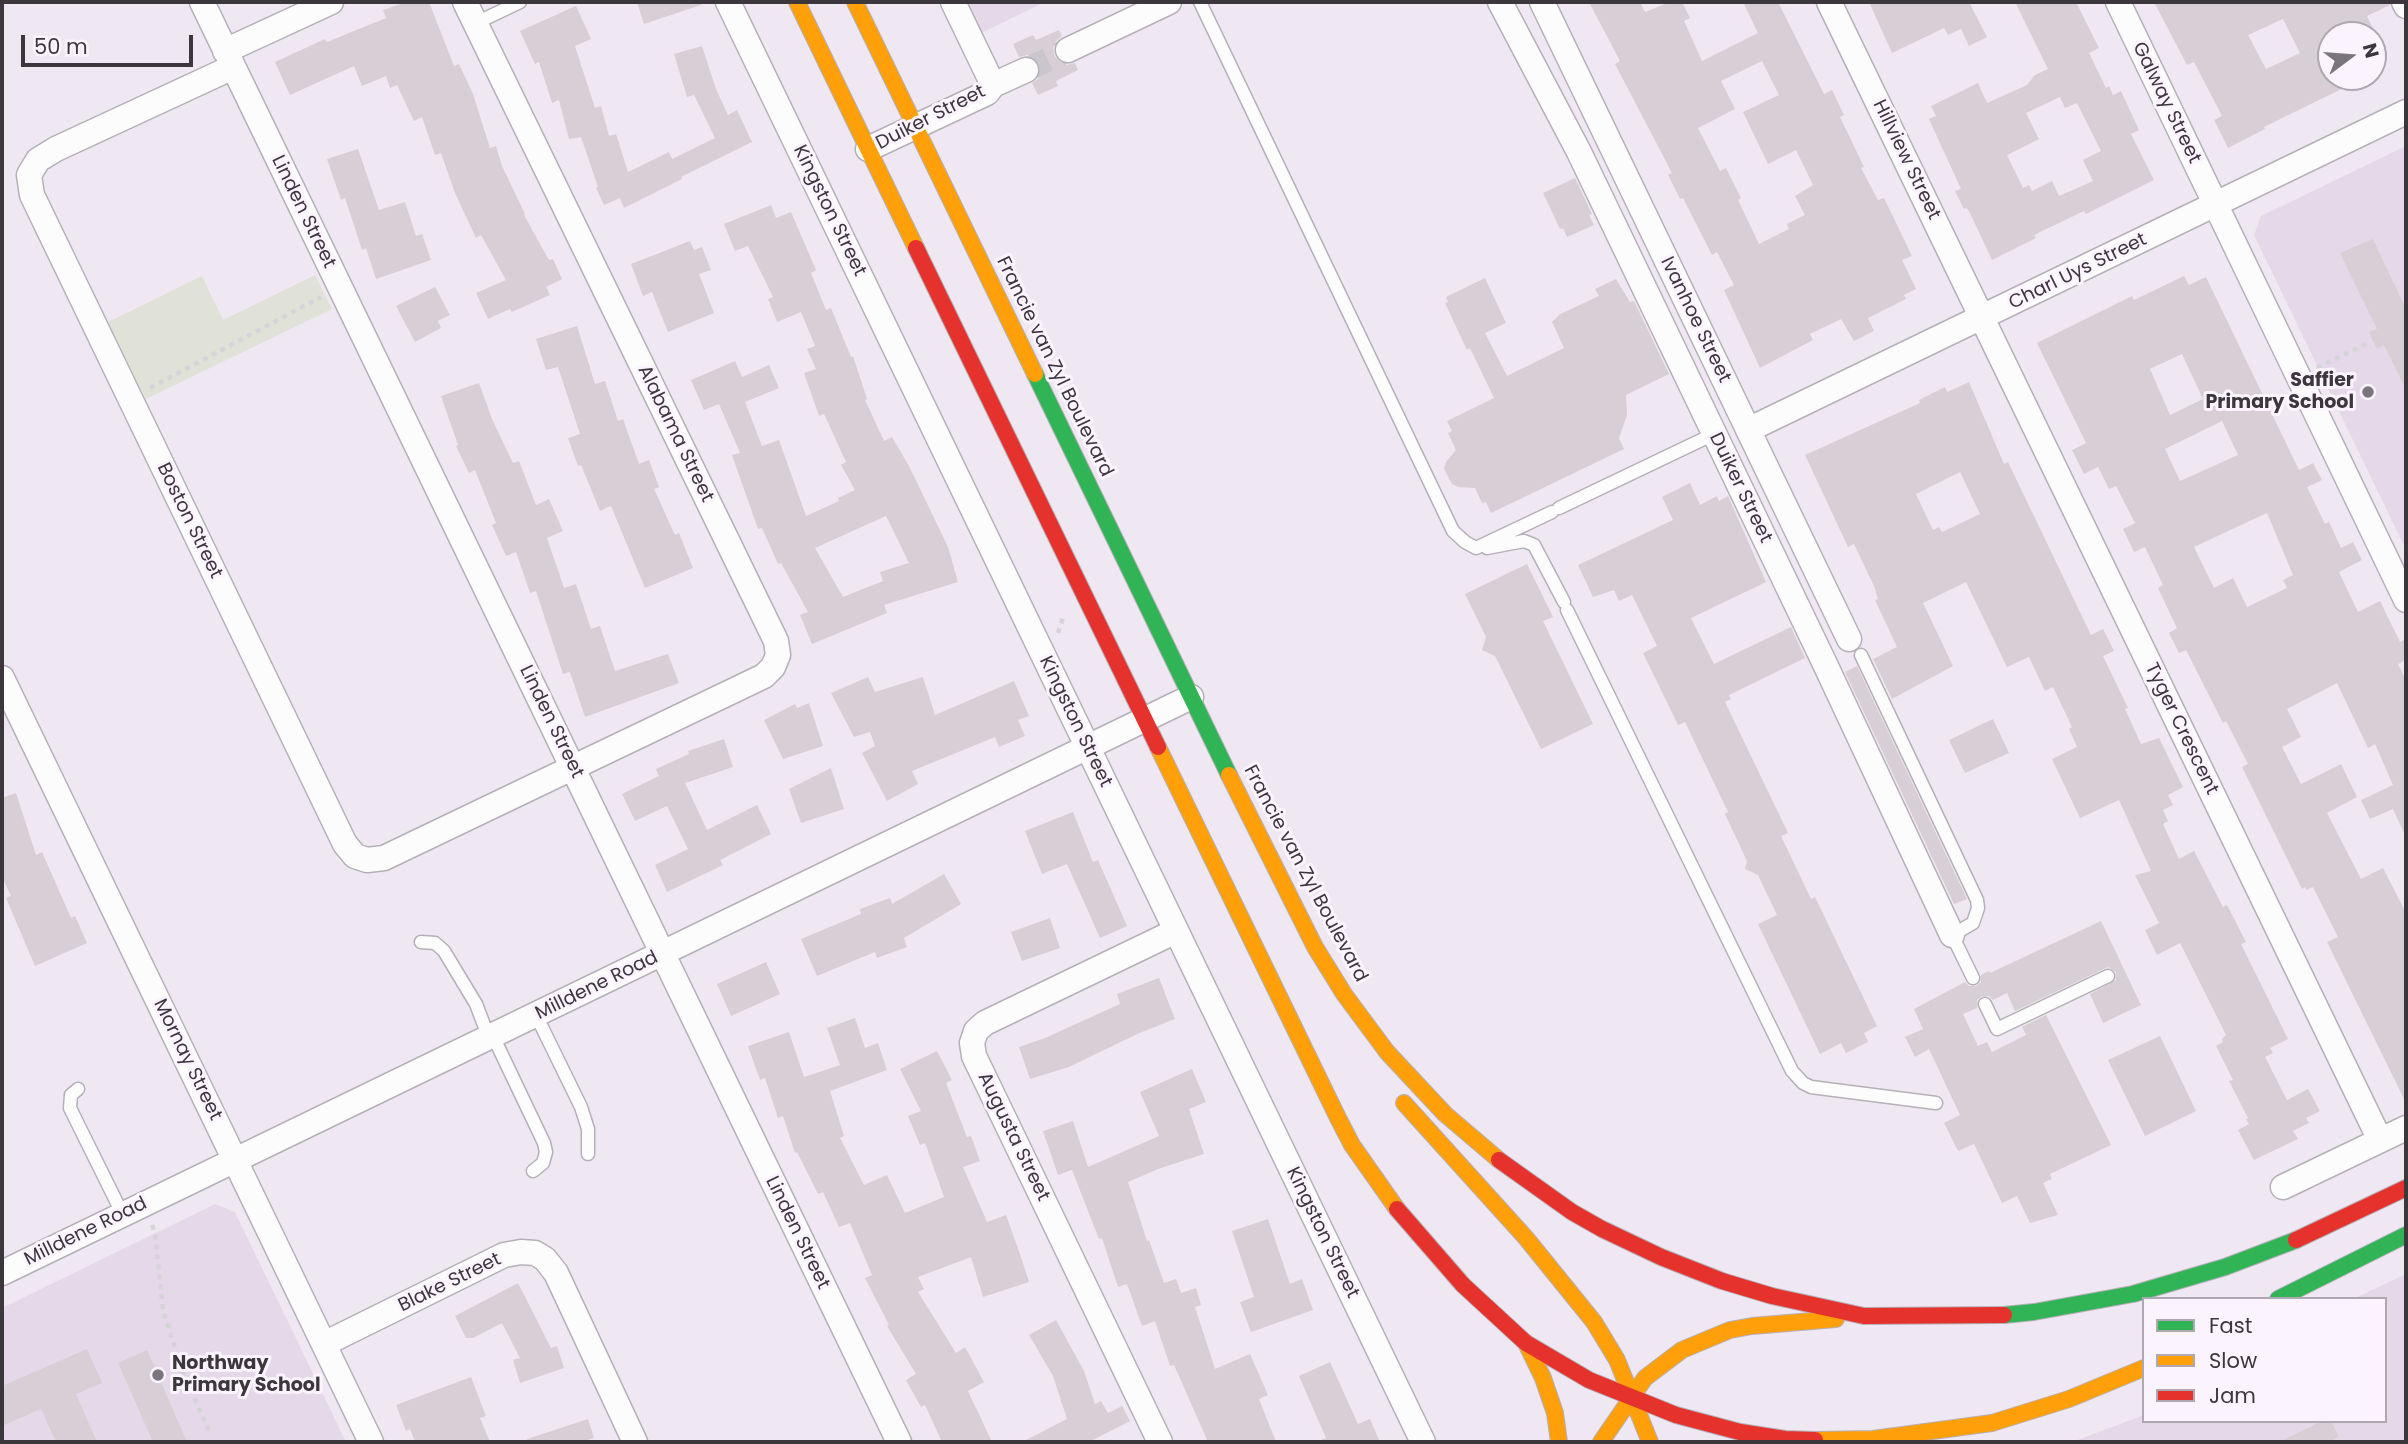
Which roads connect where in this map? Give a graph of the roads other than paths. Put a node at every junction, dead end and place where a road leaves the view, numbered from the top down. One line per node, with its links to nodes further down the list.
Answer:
1 (202, 2): 16 (street, Linden Street)
2 (331, 2): 16 (street)
3 (520, 2): 14 (lane)
4 (728, 2): 32 (street, Kingston Street)
5 (797, 2): 21 (main road)
6 (855, 2): 20 (main road, Francie van Zyl Boulevard)
7 (953, 2): 18 (street, Duiker Street)
8 (1169, 2): 15 (street)
9 (1200, 2): 26 (lane)
10 (1500, 2): 25 (street, Duiker Street)
11 (1542, 2): 24 (street, Ivanhoe Street)
12 (1829, 2): 23 (street, Hillview Street)
13 (2118, 2): 22 (street, Galway Street)
14 (470, 13): 33 (street, Alabama Street)
15 (1068, 50)
16 (229, 59): 33 (street, Linden Street); 33 (street, Boston Street)
17 (1026, 70): 18 (street, Duiker Street)
18 (993, 85): 20 (street, Duiker Street)
19 (2406, 112): 22 (street, Charl Uys Street)
20 (915, 127): 21 (street, Duiker Street); 30 (main road, Francie van Zyl Boulevard)
21 (868, 149): 31 (main road)
22 (2215, 205): 23 (street, Charl Uys Street); 27 (street)
23 (1982, 318): 24 (street, Charl Uys Street); 49 (street, Tyger Crescent)
24 (1748, 430): 28 (street, Ivanhoe Street)
25 (1714, 435): 26 (lane); 36 (street, Duiker Street)
26 (1476, 548): 47 (lane)
27 (2406, 600)
28 (1855, 647): 36 (lane)
29 (2, 678): 51 (street, Mornay Street)
30 (1191, 697): 31 (street, Milldene Road); 34 (main road, Francie van Zyl Boulevard)
31 (1144, 719): 32 (street, Milldene Road); 60 (main road)
32 (1087, 747): 35 (street, Kingston Street); 38 (street, Milldene Road)
33 (574, 768): 38 (street, Linden Street)
34 (1274, 870): 43 (main road); 59 (main road, Francie van Zyl Boulevard)
35 (1176, 932): 68 (street, Augusta Street); 69 (street, Kingston Street)
36 (1952, 935): 40 (lane, Duiker Street)
37 (421, 942): 44 (lane)
38 (662, 954): 42 (street, Milldene Road); 67 (street, Linden Street)
39 (2108, 976): 41 (lane)
40 (1973, 978)
41 (1985, 1004)
42 (536, 1015): 44 (street, Milldene Road); 50 (lane)
43 (1352, 1032)
44 (491, 1037): 51 (street, Milldene Road); 52 (lane)
45 (78, 1089): 55 (lane)
46 (1396, 1092): 63 (main road)
47 (1936, 1103)
48 (2406, 1128): 49 (street)
49 (2380, 1140): 53 (street)
50 (588, 1154)
51 (235, 1161): 55 (street, Milldene Road); 61 (street, Mornay Street)
52 (533, 1171)
53 (2283, 1187)
54 (2406, 1188): 59 (main road, Francie van Zyl Boulevard)
55 (134, 1210): 57 (street, Milldene Road)
56 (2406, 1235): 58 (main road)
57 (2, 1273)
58 (2282, 1297)
59 (1864, 1316): 63 (main road)
60 (1526, 1343): 63 (main road); 70 (main road)
61 (324, 1345): 65 (street, Mornay Street); 66 (street, Blake Street)
62 (2142, 1369): 64 (main road)
63 (1632, 1396): 64 (main road); 71 (main road); 72 (main road)
64 (1992, 1423): 73 (main road)
65 (371, 1442)
66 (635, 1442)
67 (899, 1442)
68 (1160, 1442)
69 (1423, 1442)
70 (1559, 1442)
71 (1601, 1442)
72 (1650, 1442)
73 (1934, 1442)

